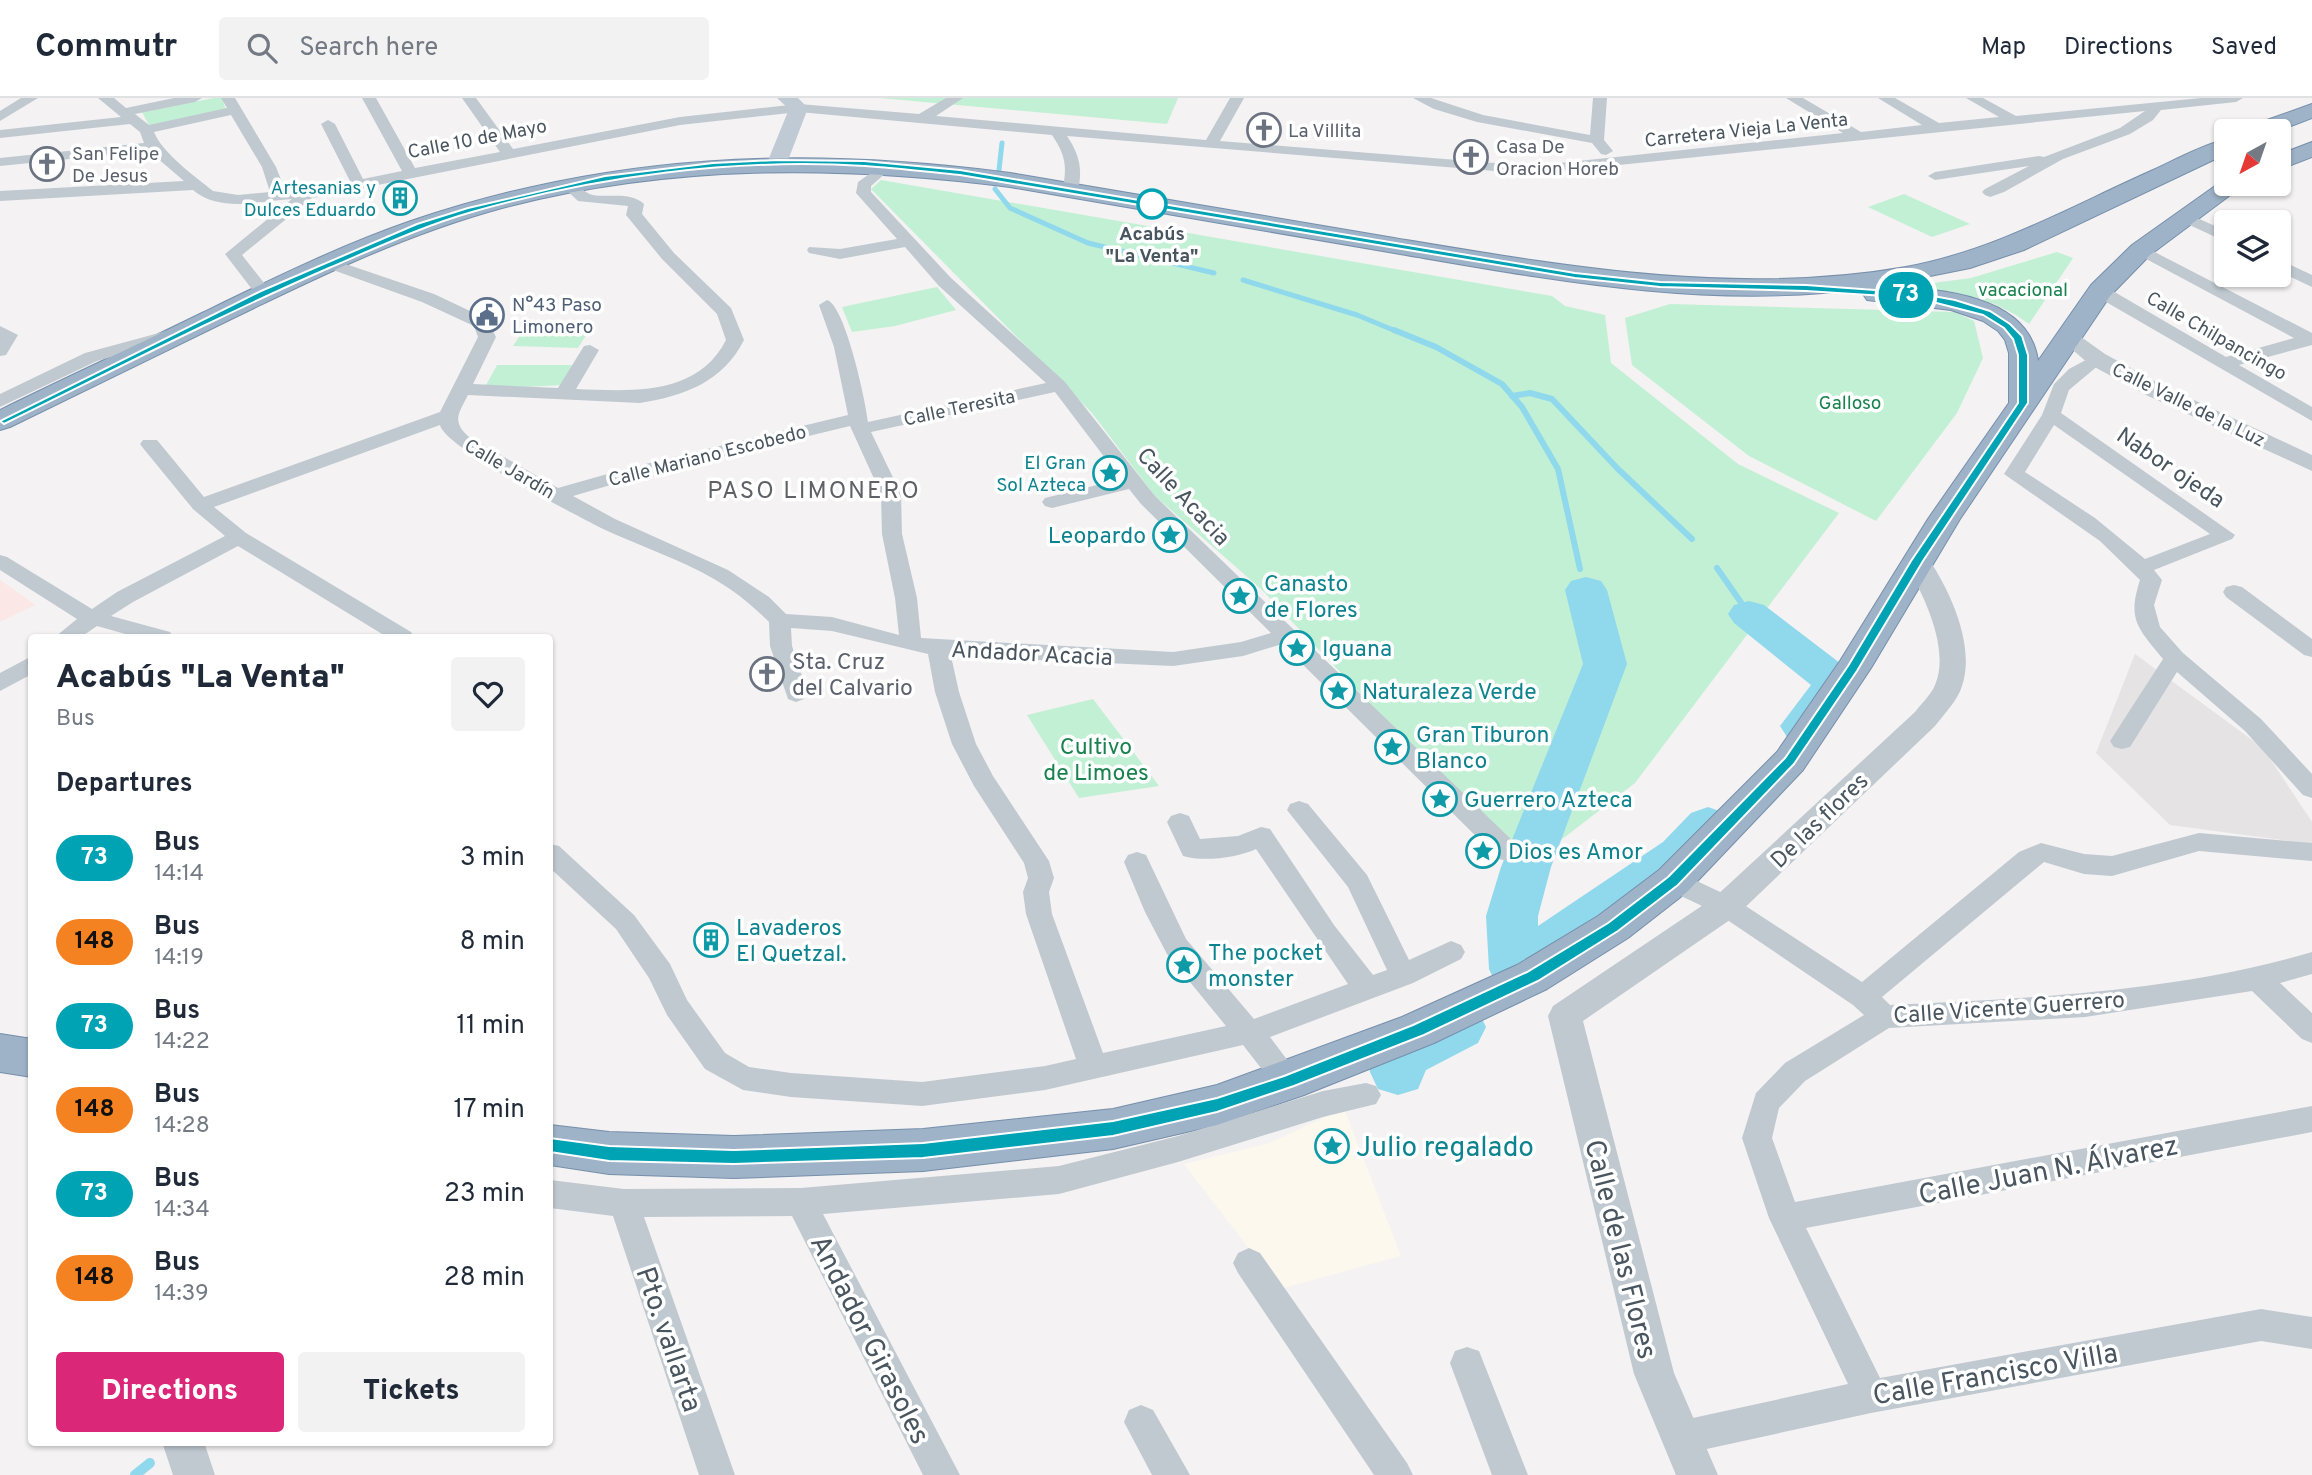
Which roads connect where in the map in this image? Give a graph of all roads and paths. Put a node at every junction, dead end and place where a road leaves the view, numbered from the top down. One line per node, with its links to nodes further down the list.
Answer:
1 (30, 98): 21 (street)
2 (105, 98): 20 (street)
3 (195, 98): 20 (street)
4 (369, 98): 43 (street)
5 (469, 98): 36 (street)
6 (956, 98): 23 (street)
7 (1237, 98): 32 (street)
8 (1600, 98): 31 (street)
9 (1793, 98): 30 (street)
10 (1885, 98): 26 (street)
11 (1973, 98): 24 (street)
12 (2236, 98): 17 (street, Carretera Vieja La Venta)
13 (1424, 99): 31 (street)
14 (792, 103): 23 (street, Carretera Vieja La Venta); 36 (street, Calle 10 de Mayo); 40 (main road)
15 (2051, 103): 19 (street)
16 (232, 104): 27 (street); 51 (street)
17 (2156, 108): 19 (street, Carretera Vieja La Venta); 37 (street)
18 (2312, 111): 22 (highway)
19 (2068, 113): 24 (street, Carretera Vieja La Venta)
20 (129, 116): 27 (street); 29 (street)
21 (0, 117)
22 (2290, 119)
23 (919, 120): 28 (street, Carretera Vieja La Venta)
24 (2014, 120): 26 (street, Carretera Vieja La Venta)
25 (328, 124): 45 (street)
26 (1937, 128): 30 (street, Carretera Vieja La Venta)
27 (146, 130): 33 (street)
28 (1057, 132): 32 (street, Carretera Vieja La Venta); 48 (street)
29 (0, 134)
30 (1858, 136): 41 (street, Carretera Vieja La Venta)
31 (1597, 140): 41 (street)
32 (1210, 145): 41 (street, Carretera Vieja La Venta)
33 (152, 146): 39 (street); 46 (street)
34 (2312, 149): 38 (highway)
35 (2214, 152): 62 (highway)
36 (508, 153): 43 (street, Calle 10 de Mayo)
37 (2057, 156): 44 (street); 49 (street)
38 (2291, 158)
39 (0, 162)
40 (777, 163): 42 (highway); 47 (highway)
41 (1615, 163)
42 (888, 164): 48 (highway); 56 (street, Calle Acacia)
43 (410, 173): 45 (street, Calle 10 de Mayo)
44 (1935, 176)
45 (358, 183): 50 (street, Calle 10 de Mayo)
46 (200, 185): 51 (street); 52 (street)
47 (569, 185): 59 (highway); 75 (street)
48 (1070, 190): 62 (highway)
49 (1990, 192)
50 (307, 194): 51 (street); 64 (street, Calle 10 de Mayo)
51 (279, 195)
52 (0, 196)
53 (2215, 196): 54 (highway)
54 (2184, 217): 55 (street); 58 (highway)
55 (2214, 231)
56 (909, 242): 57 (street); 73 (street, Calle Acacia)
57 (815, 250)
58 (2141, 250): 63 (highway); 68 (street)
59 (328, 263): 64 (highway); 74 (street, Calle Jardín)
60 (2291, 271): 61 (street)
61 (2312, 282)
62 (1806, 288): 77 (highway)
63 (2100, 291): 69 (highway); 72 (street, Calle Chilpancingo)
64 (264, 293): 67 (highway)
65 (827, 305): 81 (street)
66 (0, 331): 71 (street)
67 (184, 331): 76 (street); 80 (highway)
68 (2311, 339): 72 (street)
69 (2084, 349): 77 (highway); 83 (street, Calle Valle de la Luz)
70 (590, 350): 75 (street)
71 (0, 351)
72 (2225, 363): 78 (street, Calle Chilpancingo)
73 (1059, 386): 81 (street, Calle Teresita); 84 (street, Calle Acacia)
74 (460, 389): 75 (street); 79 (street, Calle Jardín)
75 (565, 392)
76 (0, 401)
77 (2037, 409): 90 (highway); 91 (street); 91 (street, Nabor ojeda)
78 (2312, 415)
79 (447, 416): 85 (street, Calle Jardín); 87 (street)
80 (0, 421)
81 (859, 424): 85 (street, Calle Mariano Escobedo); 99 (street)
82 (150, 444): 87 (street)
83 (2312, 464)
84 (1133, 482): 86 (street); 98 (street, Calle Acacia)
85 (556, 495): 94 (street, Calle Jardín)
86 (1052, 502)
87 (200, 505): 88 (street)
88 (239, 537): 93 (street); 97 (street)
89 (0, 561): 93 (street)
90 (1917, 561): 114 (highway); 115 (street, De las flores)
91 (2143, 566): 102 (street)
92 (2234, 592): 101 (street)
93 (91, 618): 95 (street); 96 (street)
94 (779, 620): 99 (street, Andador Acacia); 105 (street)
95 (70, 634)
96 (151, 634)
97 (398, 634)
98 (1285, 636): 100 (street, Andador Acacia); 110 (street, Calle Acacia)
99 (911, 644): 100 (street, Andador Acacia)
100 (938, 648): 128 (street)
101 (2312, 650)
102 (2175, 658): 106 (street); 107 (street)
103 (28, 666): 104 (street)
104 (0, 683)
105 (796, 694)
106 (2122, 741)
107 (2312, 789)
108 (1299, 810): 118 (street)
109 (1180, 822): 120 (street)
110 (1508, 852)
111 (2312, 852): 121 (street)
112 (553, 856): 128 (street)
113 (1137, 862): 124 (street)
114 (1673, 881): 115 (street, Calle Vicente Guerrero); 129 (highway)
115 (1726, 906): 121 (street, Calle Vicente Guerrero); 122 (street, De las flores)
116 (1451, 952): 118 (street)
117 (2312, 963): 119 (street, Calle Vicente Guerrero)
118 (1404, 975): 120 (street)
119 (2258, 979): 123 (street, Calle Vicente Guerrero); 125 (street)
120 (1367, 989): 124 (street)
121 (1863, 997): 123 (street, Calle Vicente Guerrero)
122 (1565, 1016): 143 (street, Calle de las Flores)
123 (1884, 1017): 136 (street)
124 (1251, 1031): 128 (street); 129 (street)
125 (2312, 1031)
126 (0, 1053): 127 (highway)
127 (28, 1057)
128 (1093, 1066)
129 (1288, 1081): 132 (highway)
130 (1366, 1095): 134 (street)
131 (2312, 1119): 136 (street, Calle Juan N. Álvarez)
132 (553, 1145)
133 (553, 1194): 135 (street)
134 (801, 1202): 135 (street); 146 (street, Andador Girasoles)
135 (624, 1203): 145 (street, Pto. vallarta)
136 (1785, 1218): 140 (street)
137 (1250, 1263): 148 (street)
138 (2312, 1332): 140 (street, Calle Francisco Villa)
139 (1466, 1363): 149 (street)
140 (1871, 1396): 143 (street, Calle Francisco Villa)
141 (1141, 1422): 147 (street)
142 (184, 1446): 144 (street)
143 (1689, 1466)
144 (194, 1475)
145 (717, 1475)
146 (942, 1475)
147 (1172, 1475)
148 (1395, 1475)
149 (1510, 1475)

